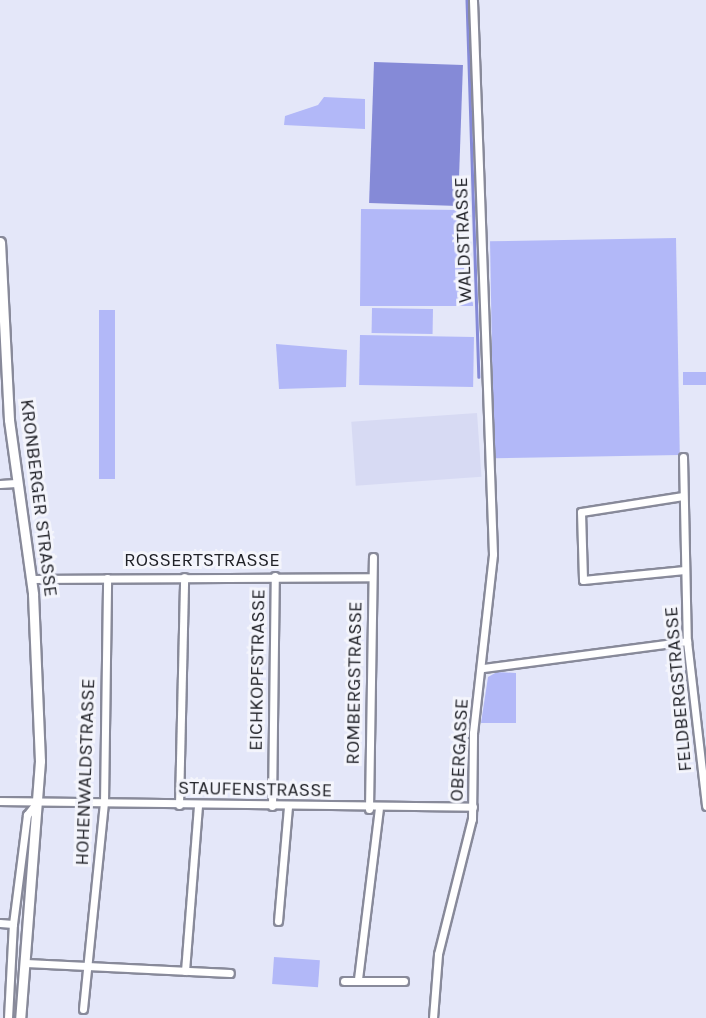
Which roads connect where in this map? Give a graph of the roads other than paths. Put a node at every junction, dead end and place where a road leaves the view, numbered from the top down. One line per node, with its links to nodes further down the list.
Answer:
1 (473, 0): 4 (street, WALDSTRASSE)
2 (0, 242): 5 (street, KRONBERGER STRASSE)
3 (683, 457): 7 (street, FELDBERGSTRASSE)
4 (489, 479): 16 (street, OBERGASSE)
5 (16, 483): 6 (street); 14 (street, KRONBERGER STRASSE)
6 (0, 484)
7 (683, 496): 9 (street, FELDBERGSTRASSE); 9 (street)
8 (373, 557): 12 (street, ROMBERGSTRASSE)
9 (685, 570): 15 (street, FELDBERGSTRASSE)
10 (275, 576): 11 (street, ROSSERTSTRASSE); 12 (street, ROSSERTSTRASSE); 22 (street, EICHKOPFSTRASSE)
11 (184, 577): 13 (street, ROSSERTSTRASSE); 20 (street)
12 (372, 577): 26 (street, ROMBERGSTRASSE)
13 (107, 578): 14 (street, ROSSERTSTRASSE); 19 (street, HOHENWALDSTRASSE)
14 (32, 579): 18 (street, KRONBERGER STRASSE)
15 (687, 640): 16 (street); 23 (street, FELDBERGSTRASSE)
16 (483, 668): 25 (street, OBERGASSE)
17 (0, 801): 18 (street)
18 (37, 801): 19 (street, STAUFENSTRASSE); 30 (street, KRONBERGER STRASSE); 31 (street, KRONBERGER STRASSE)
19 (104, 803): 20 (street, STAUFENSTRASSE); 32 (street, HOHENWALDSTRASSE)
20 (179, 805): 21 (street, STAUFENSTRASSE)
21 (198, 805): 22 (street, STAUFENSTRASSE); 33 (street)
22 (272, 806): 24 (street, STAUFENSTRASSE)
23 (706, 806)
24 (288, 807): 26 (street, STAUFENSTRASSE); 28 (street)
25 (473, 807): 27 (street, STAUFENSTRASSE); 41 (street, OBERGASSE)
26 (369, 808): 27 (street, STAUFENSTRASSE)
27 (379, 809): 35 (street)
28 (278, 921)
29 (0, 923): 30 (street)
30 (13, 924): 39 (street, KRONBERGER STRASSE)
31 (26, 963): 32 (street); 40 (street, KRONBERGER STRASSE)
32 (89, 966): 33 (street); 38 (street, HOHENWALDSTRASSE)
33 (184, 971): 34 (street)
34 (230, 973)
35 (358, 979): 36 (street); 37 (street)
36 (344, 981)
37 (404, 981)
38 (83, 1009)
39 (8, 1018)
40 (20, 1018)
41 (433, 1018)

